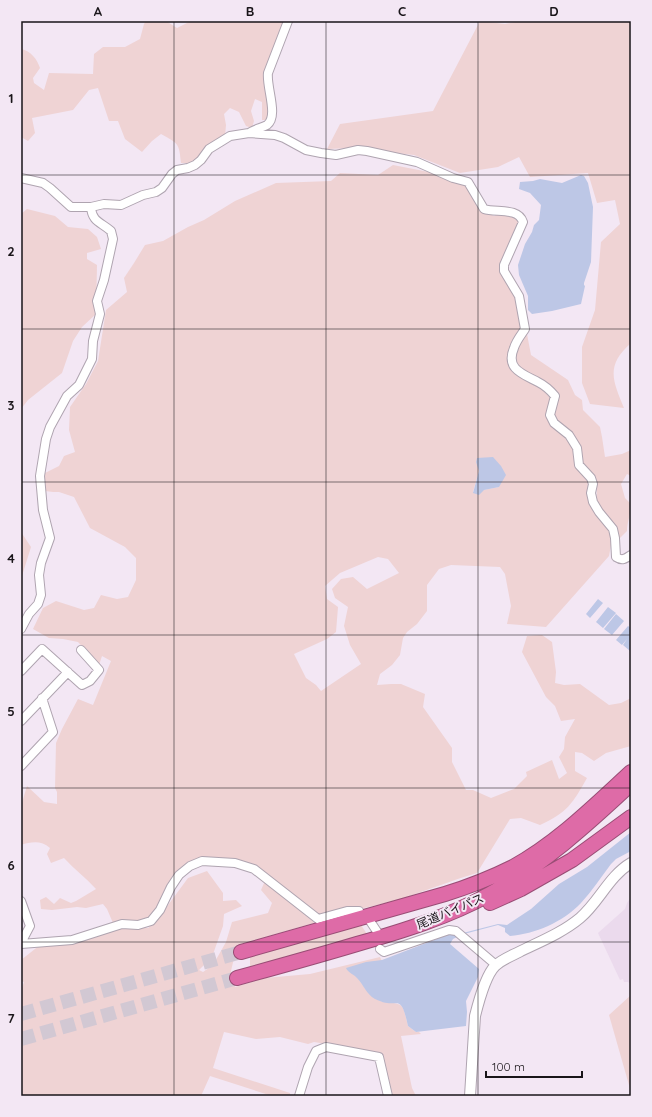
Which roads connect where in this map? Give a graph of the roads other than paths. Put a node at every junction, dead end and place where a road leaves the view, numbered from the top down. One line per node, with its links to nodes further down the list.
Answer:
1 (288, 21): 2 (street)
2 (249, 133): 4 (street); 5 (street)
3 (21, 178): 4 (street)
4 (90, 206): 6 (street)
5 (631, 555)
6 (21, 629)
7 (81, 650): 9 (street)
8 (21, 672): 9 (street)
9 (68, 672): 10 (street)
10 (42, 698): 11 (street); 12 (street)
11 (21, 721)
12 (21, 766)
13 (631, 769): 17 (highway)
14 (631, 772): 17 (highway, 尾道バイパス)
15 (631, 784): 20 (highway, 尾道バイパス)
16 (631, 792): 20 (highway)
17 (599, 801): 27 (highway, 尾道バイパス)
18 (631, 817): 28 (highway)
19 (631, 863): 29 (street)
20 (490, 894): 28 (highway, 尾道バイパス)
21 (21, 901): 25 (street)
22 (359, 911): 25 (street)
23 (370, 921): 24 (street)
24 (378, 933)
25 (21, 943)
26 (380, 949): 29 (street)
27 (241, 952)
28 (316, 956): 30 (highway, 尾道バイパス)
29 (496, 965): 33 (street)
30 (237, 978)
31 (299, 1096): 32 (street)
32 (388, 1096)
33 (470, 1096)

